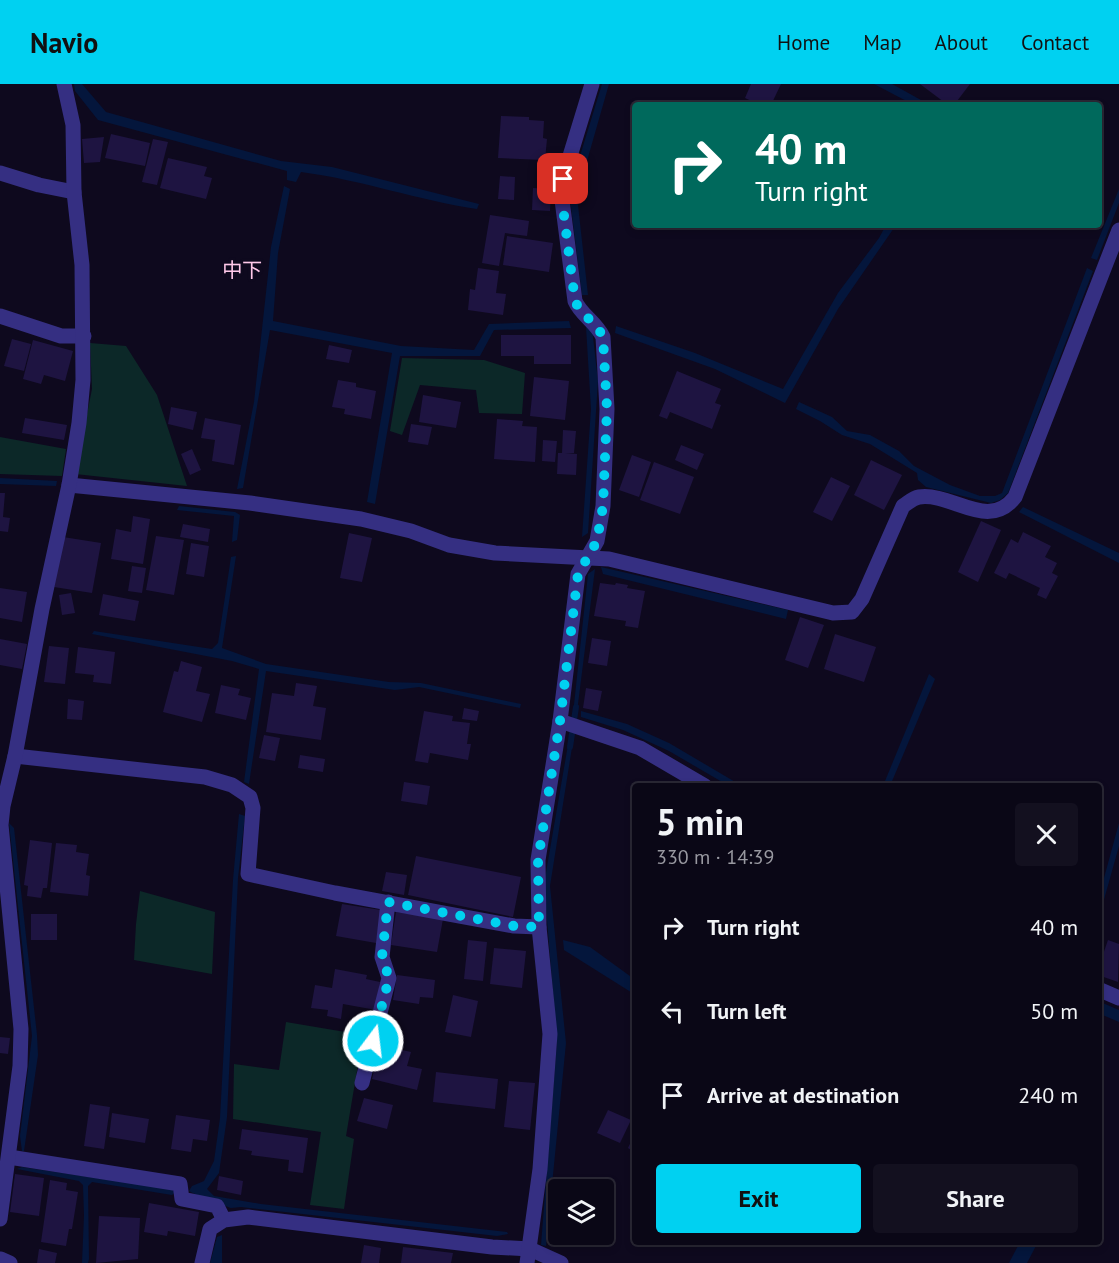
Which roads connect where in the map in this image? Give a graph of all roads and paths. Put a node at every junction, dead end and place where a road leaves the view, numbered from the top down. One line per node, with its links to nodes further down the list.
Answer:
1 (64, 84): 4 (street)
2 (592, 84): 9 (street)
3 (0, 173): 4 (street)
4 (74, 192): 7 (street)
5 (1119, 230): 9 (street)
6 (0, 316): 7 (street)
7 (84, 336): 8 (street)
8 (69, 485): 9 (street); 11 (street)
9 (587, 558): 10 (street)
10 (560, 721): 12 (street); 15 (street)
11 (15, 756): 13 (street); 14 (street)
12 (700, 783)
13 (1, 806): 19 (street)
14 (388, 902): 15 (street); 18 (street)
15 (539, 927): 22 (street)
16 (1102, 991): 17 (street)
17 (1119, 998)
18 (362, 1083)
19 (9, 1157): 20 (street); 21 (street)
20 (0, 1219)
21 (224, 1220): 22 (street); 25 (street)
22 (528, 1256): 26 (street)
23 (0, 1260): 24 (street)
24 (10, 1263)
25 (202, 1263)
26 (561, 1263)

